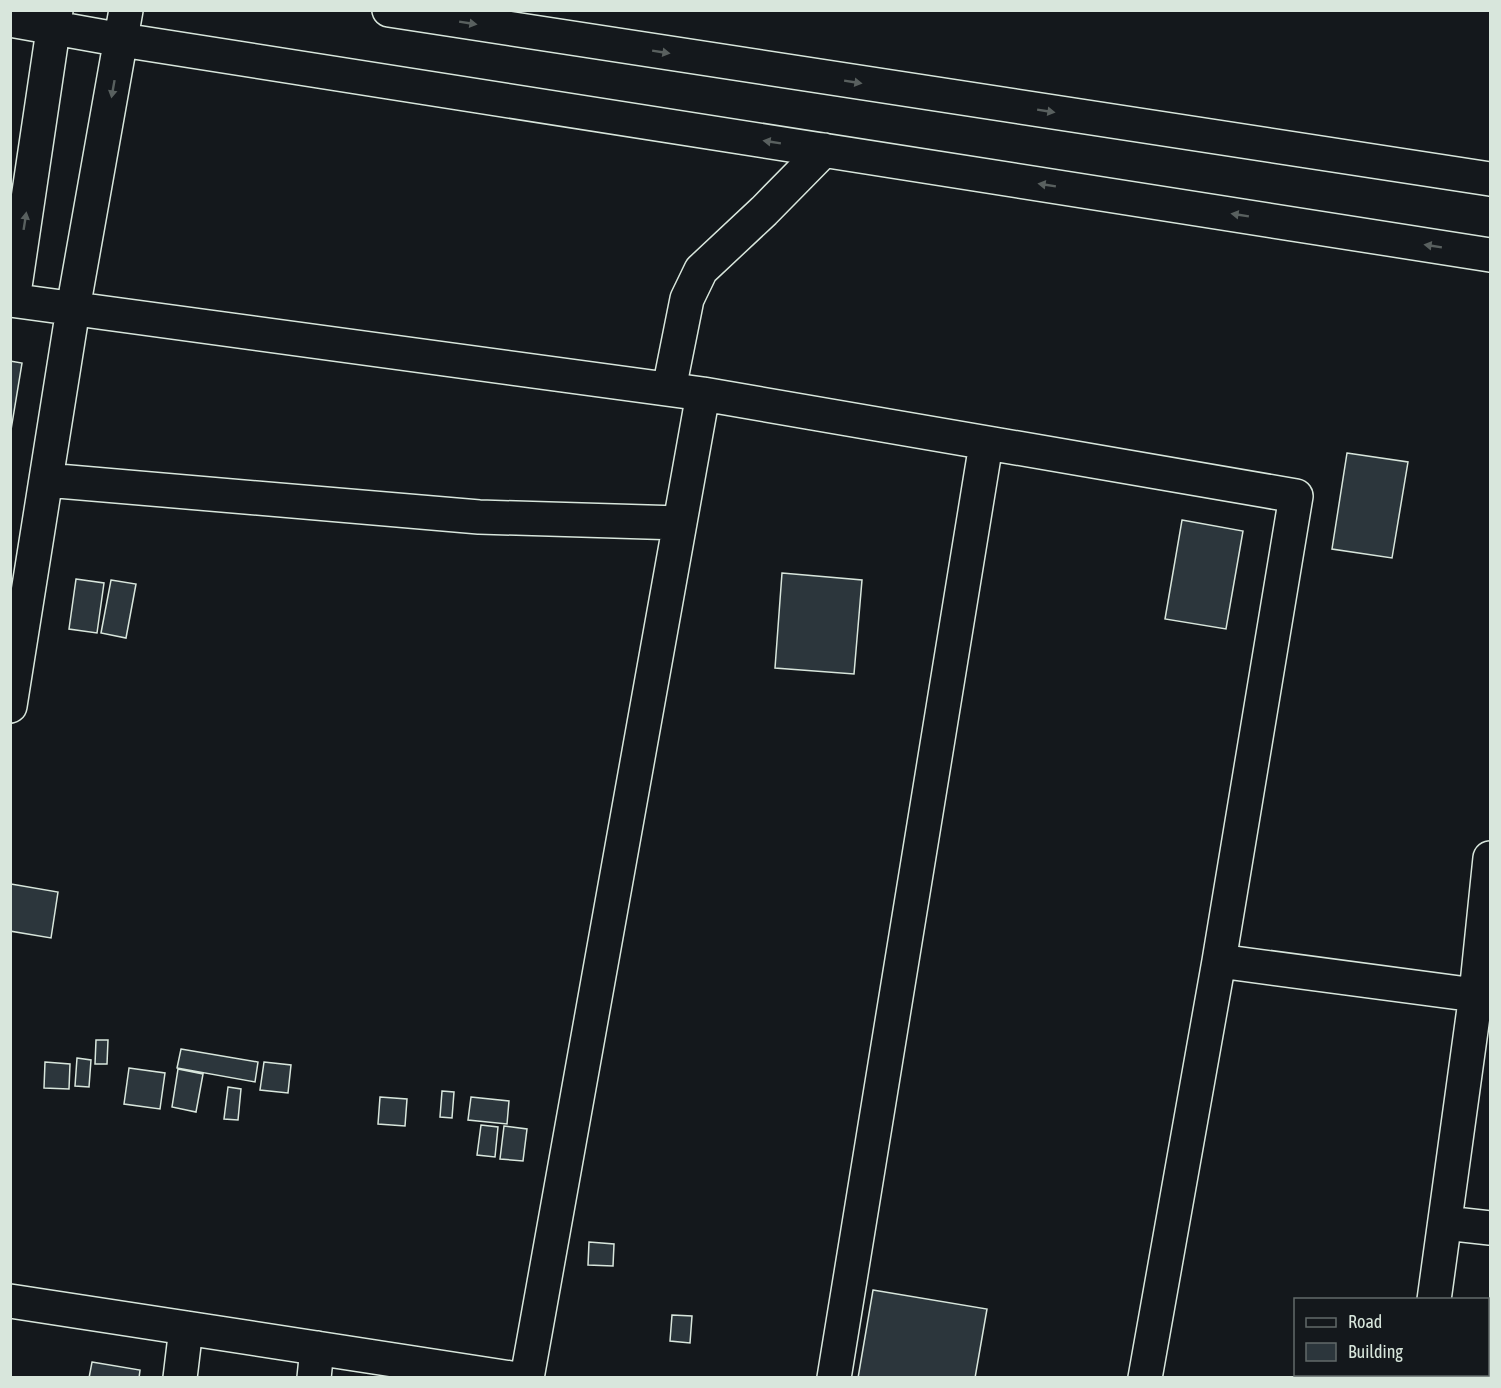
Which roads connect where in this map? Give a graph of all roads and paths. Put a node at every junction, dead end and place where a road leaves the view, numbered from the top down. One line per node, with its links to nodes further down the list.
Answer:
1 (389, 10): 6 (street, one-way to 6)
2 (55, 19): 3 (street); 4 (street); 8 (street, one-way to 2)
3 (10, 20)
4 (124, 25): 5 (street, one-way to 4); 9 (street, one-way to 9)
5 (824, 150): 7 (street, one-way to 5); 10 (street)
6 (1491, 179)
7 (1491, 255)
8 (12, 300): 9 (street)
9 (73, 309): 10 (street); 13 (street)
10 (669, 390): 11 (street)
11 (703, 394): 12 (street); 14 (street)
12 (986, 444): 17 (street); 28 (street)
13 (46, 480): 14 (street); 15 (street)
14 (680, 523): 27 (street)
15 (10, 706)
16 (1491, 858): 18 (street)
17 (1219, 961): 18 (street); 29 (street)
18 (1483, 995): 19 (street)
19 (1445, 1223): 20 (street); 21 (street)
20 (1491, 1228)
21 (1434, 1298)
22 (10, 1301): 23 (street)
23 (186, 1328): 24 (street); 25 (street)
24 (315, 1363): 26 (street)
25 (180, 1377)
26 (511, 1377)
27 (527, 1377)
28 (834, 1377)
29 (1145, 1377)

